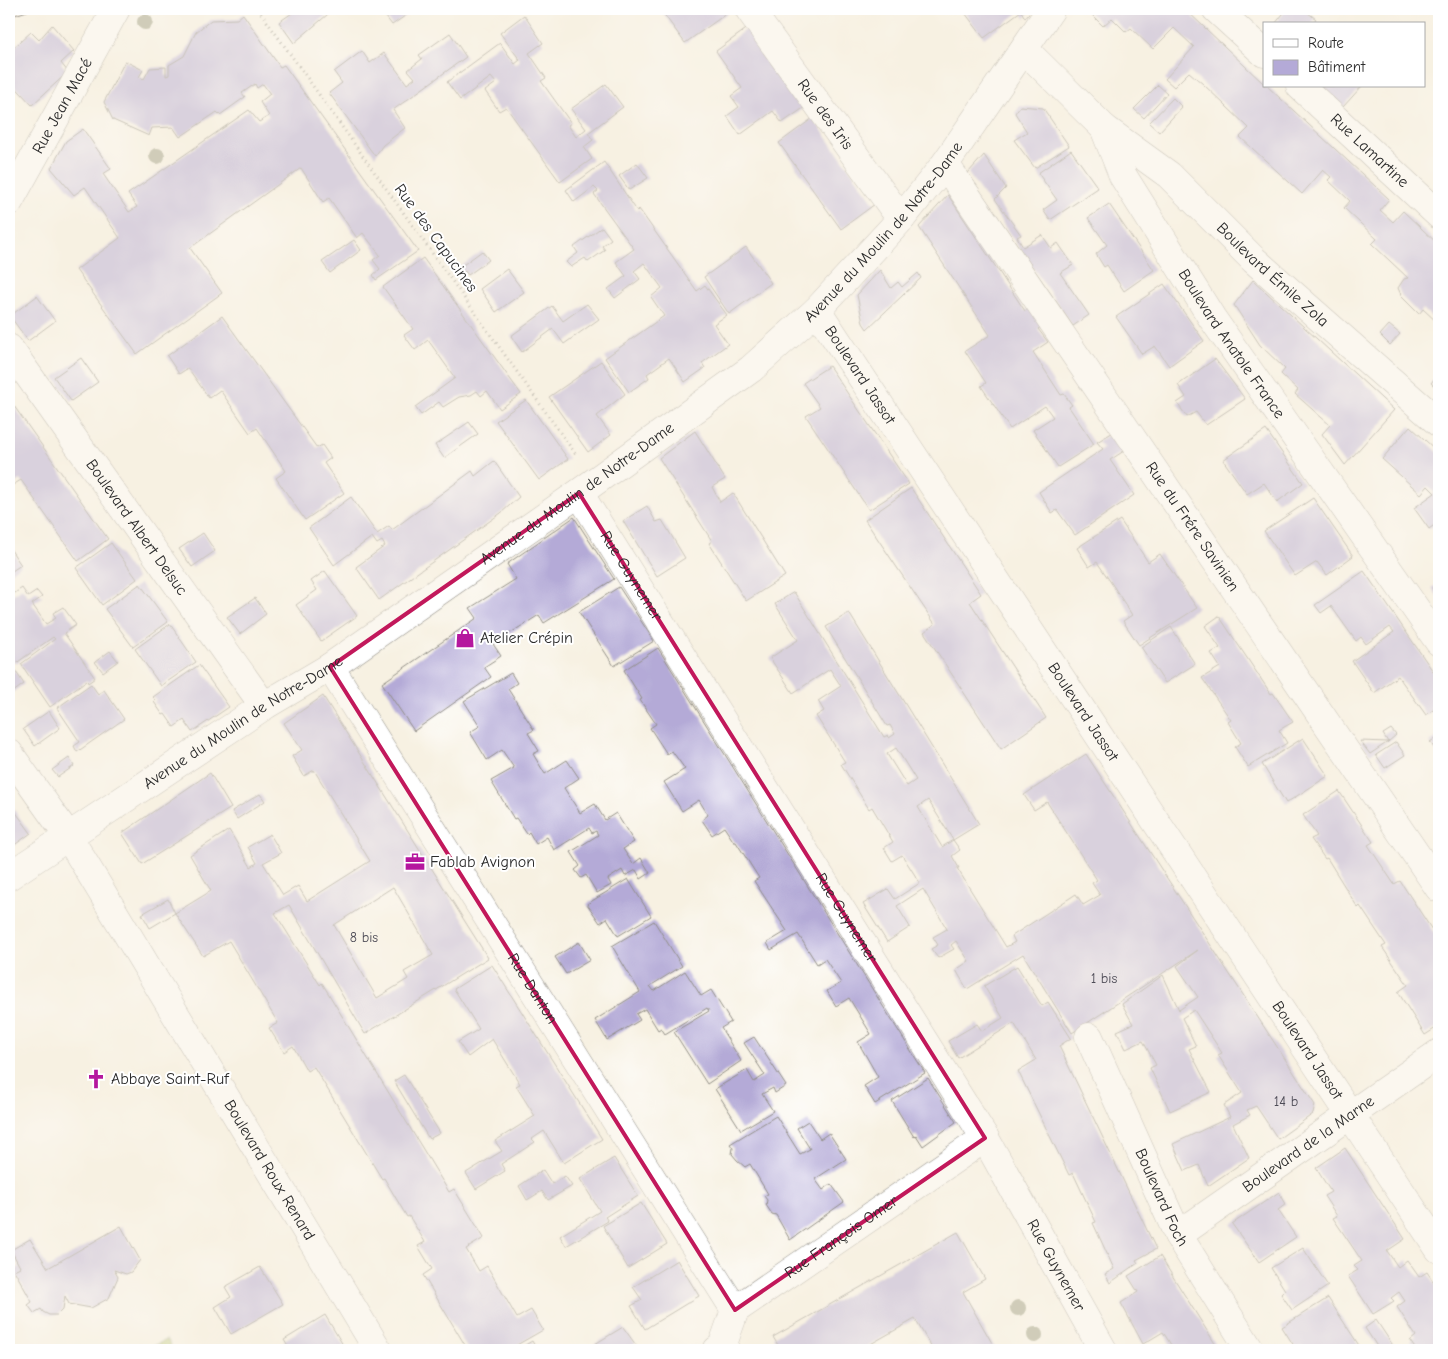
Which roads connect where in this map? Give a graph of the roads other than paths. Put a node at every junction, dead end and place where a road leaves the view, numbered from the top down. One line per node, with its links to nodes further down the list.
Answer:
1 (116, 9): 10 (street, Rue Jean Macé)
2 (749, 9): 12 (street, Rue des Iris)
3 (1052, 9): 5 (street, Avenue du Moulin de Notre-Dame)
4 (1216, 9): 6 (street)
5 (1024, 49): 8 (street, Boulevard Anatole France); 9 (street, Avenue du Moulin de Notre-Dame)
6 (1263, 52)
7 (1302, 88): 11 (street, Rue Lamartine)
8 (1104, 128): 15 (street, Boulevard Émile Zola); 17 (street, Boulevard Anatole France)
9 (945, 164): 12 (street, Avenue du Moulin de Notre-Dame); 23 (street, Rue du Frére Savinien)
10 (9, 202)
11 (1439, 215)
12 (901, 219): 13 (street, Avenue du Moulin de Notre-Dame)
13 (817, 310): 16 (street, Avenue du Moulin de Notre-Dame); 26 (street, Boulevard Jassot)
14 (9, 348): 19 (street, Boulevard Albert Delsuc)
15 (1439, 424)
16 (587, 487): 18 (street, Avenue du Moulin de Notre-Dame); 27 (street, Rue Guynemer)
17 (1439, 642)
18 (330, 667): 19 (street, Avenue du Moulin de Notre-Dame); 30 (street, Rue Danton)
19 (264, 706): 21 (street, Avenue du Moulin de Notre-Dame)
20 (9, 753): 21 (street, Boulevard Roux Renard)
21 (68, 836): 22 (street, Avenue du Moulin de Notre-Dame); 31 (street, Boulevard Roux Renard)
22 (9, 876)
23 (1439, 888)
24 (1089, 1037): 28 (street, Boulevard Foch)
25 (1439, 1053): 26 (street, Boulevard de la Marne)
26 (1350, 1115): 28 (street, Boulevard de la Marne); 29 (street, Boulevard Jassot)
27 (986, 1138): 30 (street, Rue François Omer); 33 (street, Rue Guynemer)
28 (1178, 1235): 34 (street, Boulevard Foch)
29 (1439, 1249)
30 (735, 1310): 32 (street)
31 (378, 1350)
32 (717, 1350)
33 (1103, 1350)
34 (1250, 1350)

